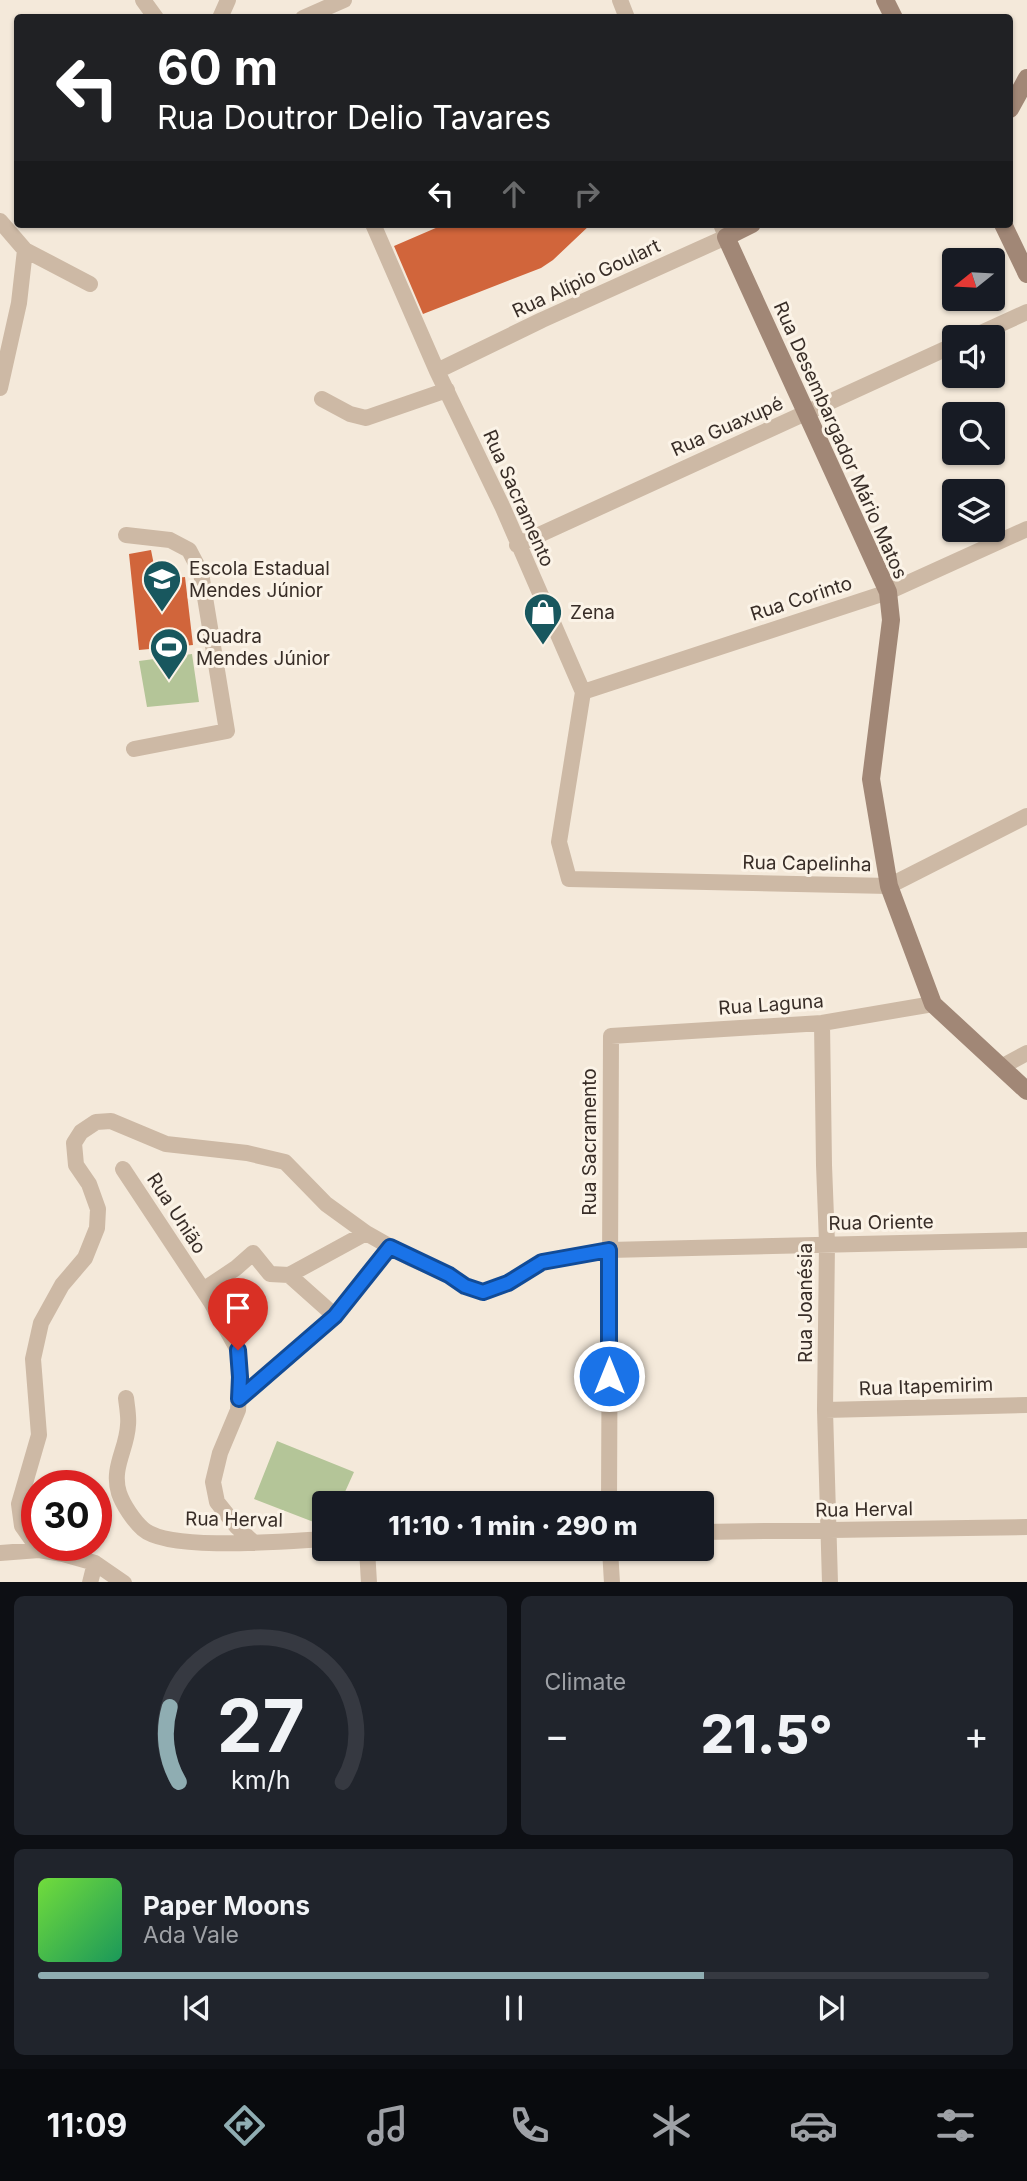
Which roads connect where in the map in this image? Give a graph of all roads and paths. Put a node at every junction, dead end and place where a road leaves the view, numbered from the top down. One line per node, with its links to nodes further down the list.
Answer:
1 (344, 0): 2 (street)
2 (312, 14)
3 (1025, 86): 4 (street)
4 (1013, 104)
5 (0, 221): 9 (street)
6 (375, 228): 15 (street, Rua Sacramento)
7 (1005, 228): 10 (street)
8 (723, 230): 15 (street, Rua Alípio Goulart); 19 (street, Rua Desembargador Mário Matos)
9 (25, 250): 11 (street); 16 (street)
10 (1027, 274)
11 (90, 284)
12 (1027, 312): 13 (street)
13 (998, 325)
14 (942, 351): 19 (street, Rua Guaxupé)
15 (437, 371): 17 (street, Rua Sacramento)
16 (0, 387)
17 (447, 390): 18 (street); 22 (street, Rua Sacramento)
18 (322, 399)
19 (806, 414): 22 (street, Rua Guaxupé); 23 (street, Rua Desembargador Mário Matos)
20 (1027, 529): 23 (street, Rua Corinto)
21 (126, 534): 25 (street)
22 (517, 545): 24 (street, Rua Sacramento)
23 (888, 592): 24 (street, Rua Corinto); 27 (street, Rua Desembargador Mário Matos)
24 (583, 692): 27 (street, Rua Capelinha)
25 (134, 749)
26 (1027, 816): 27 (street, Rua Capelinha)
27 (889, 886): 28 (street, Rua Desembargador Mário Matos)
28 (933, 1004): 29 (street, Rua Laguna); 32 (street, Rua Desembargador Mário Matos)
29 (822, 1023): 30 (street, Rua Laguna); 37 (street, Rua Joanésia)
30 (611, 1036): 39 (street, Rua Sacramento)
31 (1027, 1053): 32 (street)
32 (1001, 1067): 33 (street, Rua Desembargador Mário Matos)
33 (1027, 1091)
34 (123, 1169): 41 (street, Rua União)
35 (366, 1233): 38 (street); 40 (street); 47 (street)
36 (1027, 1240): 37 (street, Rua Oriente)
37 (827, 1243): 39 (street, Rua Oriente); 46 (street, Rua Joanésia)
38 (390, 1247): 39 (street, Rua Oriente); 42 (street)
39 (609, 1250): 48 (street, Rua Sacramento)
40 (289, 1275): 41 (street); 42 (street)
41 (203, 1290): 44 (street, Rua União)
42 (335, 1316): 44 (street)
43 (126, 1398): 55 (street, Rua Herval)
44 (239, 1399): 55 (street, Rua União)
45 (1027, 1405): 46 (street, Rua Itapemirim)
46 (825, 1410): 52 (street, Rua Joanésia)
47 (28, 1470)
48 (609, 1491)
49 (21, 1497): 50 (street)
50 (21, 1519)
51 (1027, 1527): 52 (street, Rua Herval)
52 (828, 1530): 53 (street, Rua Herval); 66 (street, Rua Joanésia)
53 (714, 1532)
54 (312, 1540): 55 (street, Rua Herval)
55 (254, 1543)
56 (21, 1551): 57 (street)
57 (0, 1553)
58 (85, 1561): 61 (street)
59 (368, 1561): 64 (street)
60 (611, 1561): 65 (street)
61 (94, 1563): 62 (street); 63 (street)
62 (90, 1582)
63 (122, 1582)
64 (369, 1582)
65 (612, 1582)
66 (830, 1582)

